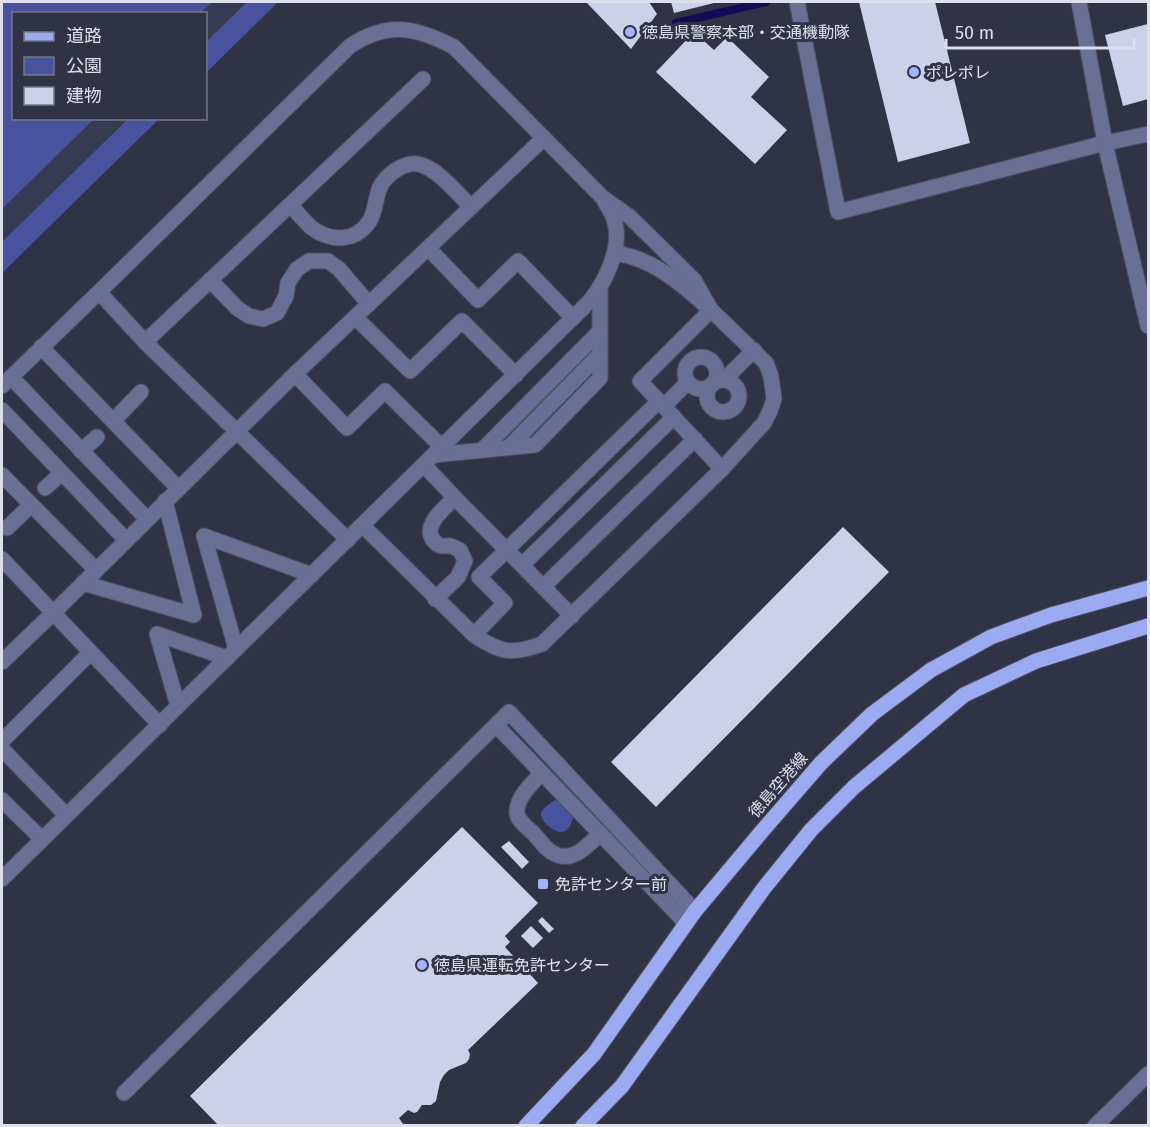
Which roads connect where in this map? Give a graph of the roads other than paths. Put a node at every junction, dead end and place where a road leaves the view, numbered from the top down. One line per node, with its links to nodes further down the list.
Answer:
1 (797, 2): 6 (street)
2 (1079, 2): 6 (street)
3 (423, 79): 8 (street)
4 (1149, 134): 6 (street)
5 (544, 138): 7 (street); 9 (street); 14 (street)
6 (1105, 143): 19 (street)
7 (602, 196): 11 (street); 16 (street)
8 (290, 205): 9 (street); 12 (street)
9 (471, 207): 10 (street)
10 (428, 248): 15 (street); 18 (street)
11 (615, 253): 13 (street); 16 (street)
12 (210, 280): 15 (street); 21 (street)
13 (600, 288): 18 (street); 20 (street)
14 (99, 292): 21 (street); 22 (street)
15 (369, 304): 17 (street)
16 (711, 310): 23 (street); 30 (street)
17 (355, 317): 24 (street); 25 (street)
18 (573, 318): 25 (street)
19 (1149, 326)
20 (600, 331): 36 (street); 36 (street)
21 (145, 342): 33 (street)
22 (41, 347): 26 (street); 32 (street)
23 (754, 350): 28 (street); 39 (street)
24 (295, 374): 33 (street); 38 (street)
25 (516, 375): 38 (street)
26 (6, 381): 37 (street)
27 (688, 382): 28 (street); 28 (street); 30 (street)
28 (718, 383)
29 (141, 392): 32 (street)
30 (666, 408): 35 (street); 52 (street); 54 (street)
31 (2, 410): 40 (street)
32 (113, 421): 43 (street)
33 (237, 432): 43 (street); 51 (street)
34 (97, 437): 37 (street)
35 (695, 439): 39 (street); 58 (street)
36 (482, 450): 38 (street)
37 (81, 451): 47 (street)
38 (433, 456): 44 (street); 48 (street)
39 (722, 469): 62 (street)
40 (62, 473): 42 (street); 50 (street)
41 (2, 475): 46 (street)
42 (45, 488)
43 (178, 488): 45 (street)
44 (456, 498): 52 (street); 60 (street)
45 (165, 501): 47 (street); 57 (street)
46 (31, 505): 49 (street); 55 (street)
47 (147, 519): 50 (street)
48 (362, 525): 51 (street); 60 (street)
49 (8, 528)
50 (126, 540): 55 (street)
51 (348, 540): 56 (street)
52 (508, 550): 54 (street); 64 (street)
53 (2, 559): 61 (street)
54 (522, 565): 58 (street)
55 (96, 570): 57 (street)
56 (312, 575): 66 (street); 66 (street)
57 (83, 583): 61 (street)
58 (544, 586): 62 (street)
59 (1149, 588): 80 (main road, 徳島空港線)
60 (435, 599): 64 (street)
61 (53, 613): 65 (street); 67 (street)
62 (572, 616): 64 (street)
63 (1148, 626): 84 (main road)
64 (474, 635)
65 (90, 653): 69 (street); 71 (street)
66 (232, 654): 68 (street); 68 (street)
67 (2, 660)
68 (178, 706): 69 (street)
69 (160, 725): 75 (street)
70 (496, 725): 73 (street); 80 (street); 82 (street)
71 (2, 741)
72 (2, 749): 75 (street)
73 (542, 773): 76 (street); 76 (street)
74 (2, 800): 77 (street)
75 (66, 815): 77 (street)
76 (600, 834): 80 (street)
77 (42, 839): 78 (street)
78 (8, 869): 79 (street)
79 (2, 879)
80 (691, 917): 83 (main road, 徳島空港線)
81 (1149, 1074): 85 (street)
82 (124, 1093)
83 (526, 1125)
84 (583, 1125)
85 (1095, 1125)

